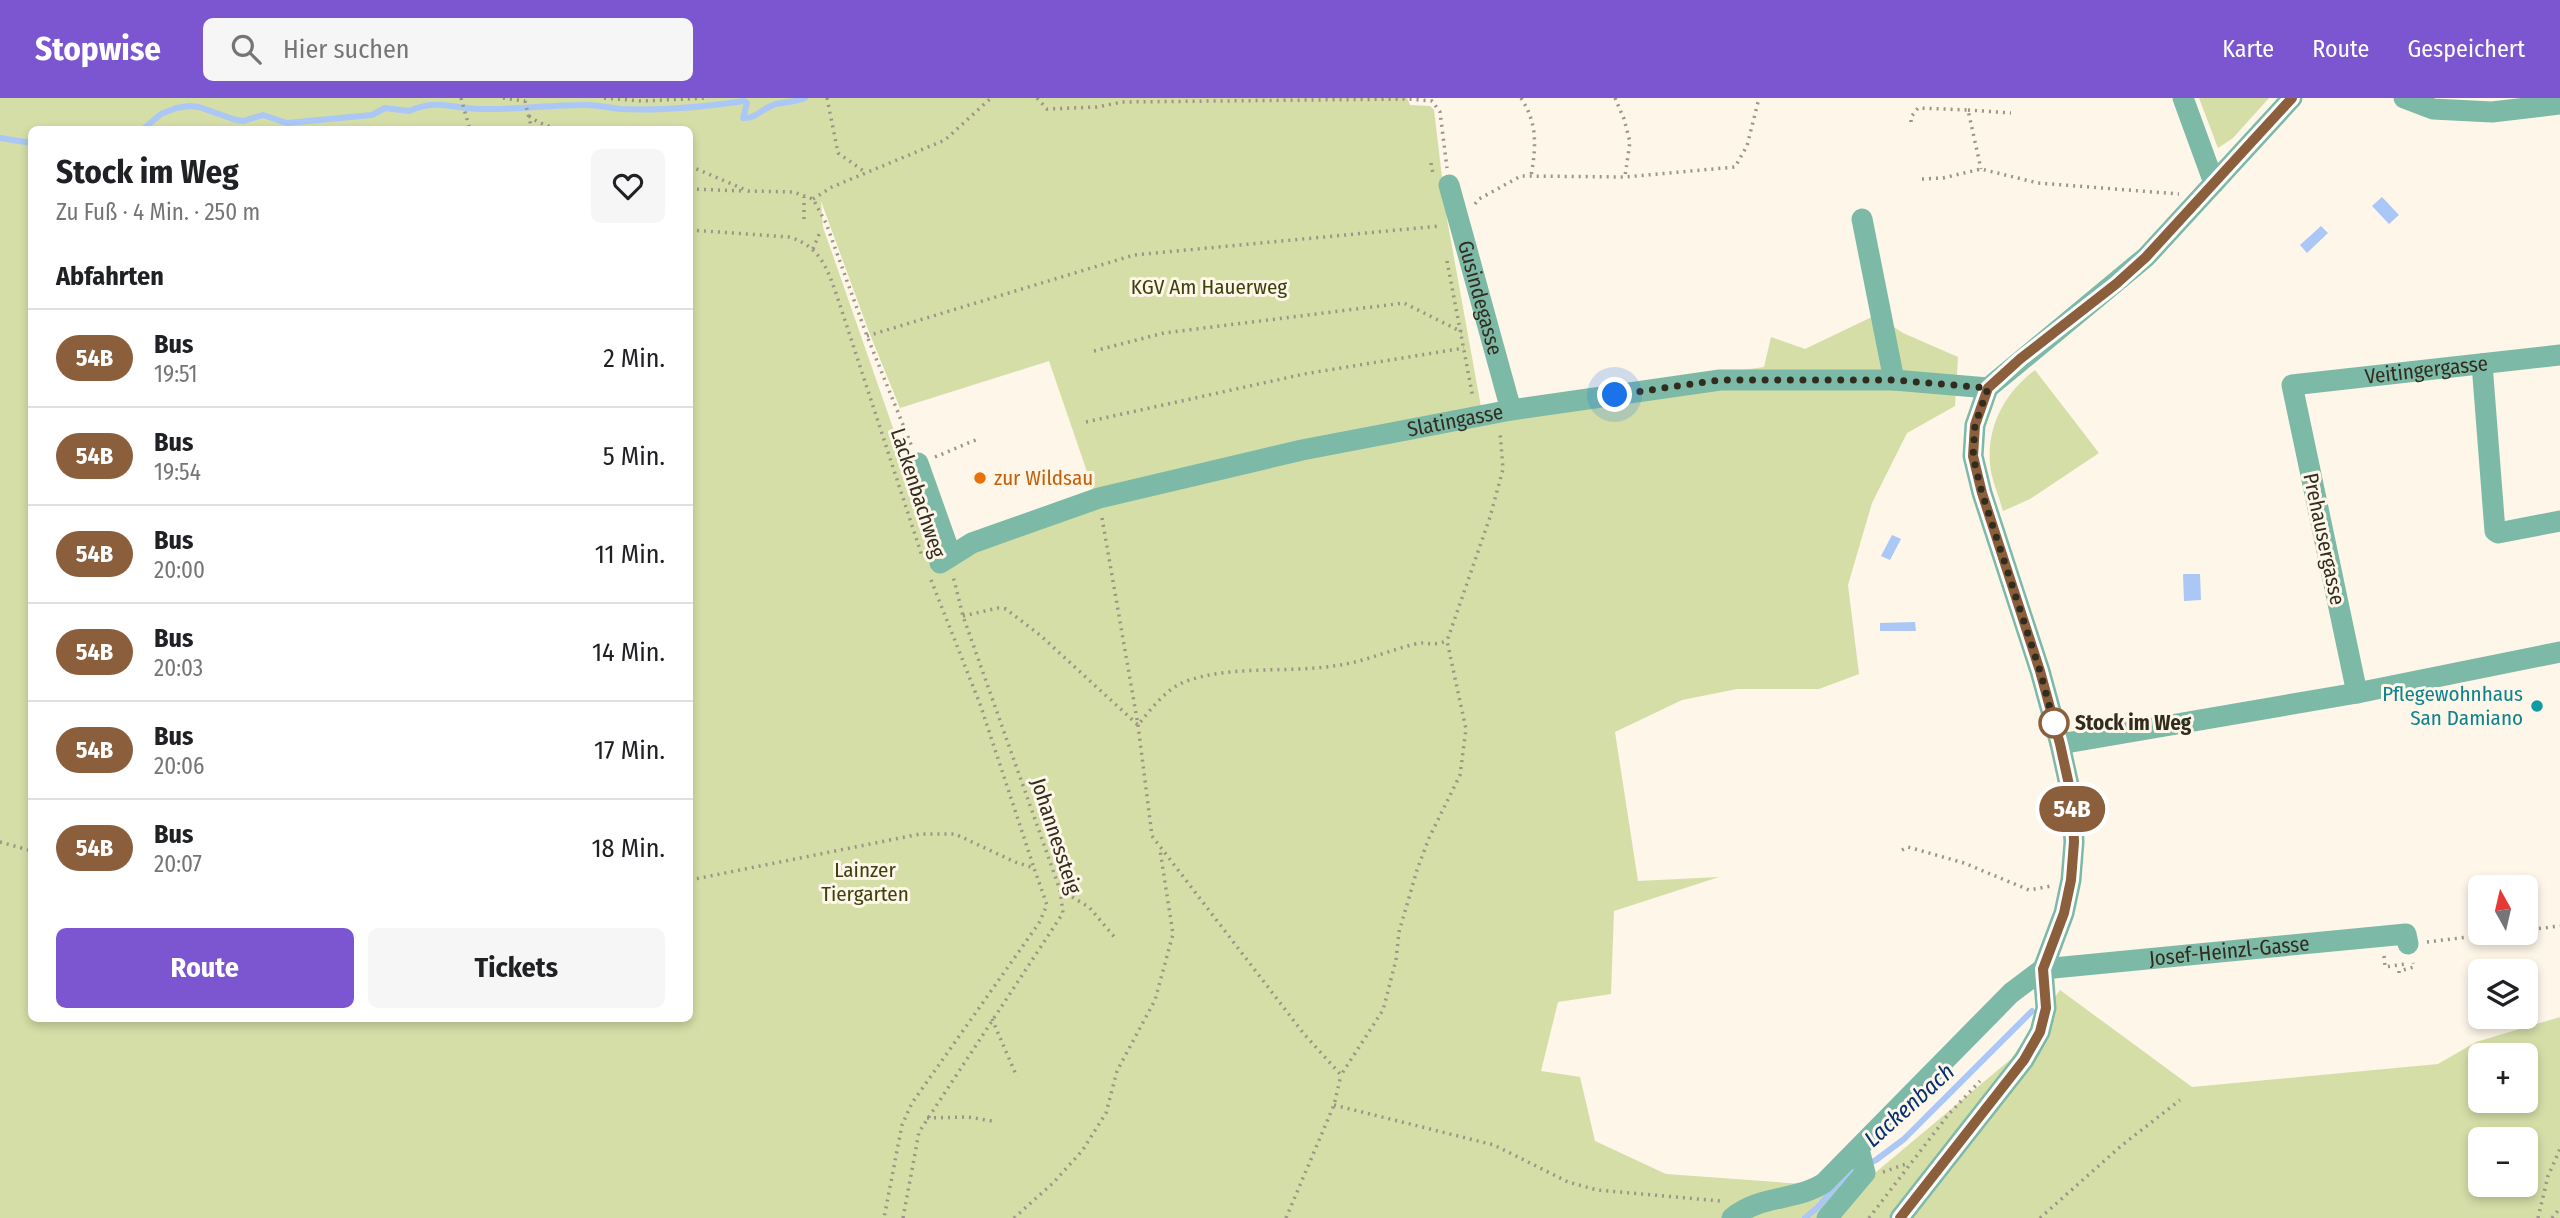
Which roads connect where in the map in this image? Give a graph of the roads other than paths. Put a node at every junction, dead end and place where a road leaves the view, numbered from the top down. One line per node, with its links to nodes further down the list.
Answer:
1 (2183, 98): 6 (street)
2 (2292, 98): 6 (street)
3 (2404, 98): 4 (street)
4 (2560, 104)
5 (1441, 180): 13 (street, Gusindegasse)
6 (2208, 190): 12 (street)
7 (1862, 219): 10 (street)
8 (2560, 355): 9 (street, Veitingergasse)
9 (2482, 364): 11 (street, Veitingergasse); 15 (street)
10 (1894, 380): 12 (street, Slatingasse); 13 (street, Slatingasse)
11 (2292, 385): 17 (street, Prehausergasse)
12 (1988, 388): 18 (street)
13 (1504, 412): 14 (street, Slatingasse)
14 (918, 463)
15 (2560, 521)
16 (2560, 652): 17 (street)
17 (2357, 693): 18 (street)
18 (2060, 744): 20 (street)
19 (2411, 953): 20 (street, Josef-Heinzl-Gasse)
20 (2043, 969): 21 (street); 24 (street)
21 (1863, 1161): 22 (street); 23 (street)
22 (1727, 1210)
23 (1827, 1218)
24 (1900, 1218)

